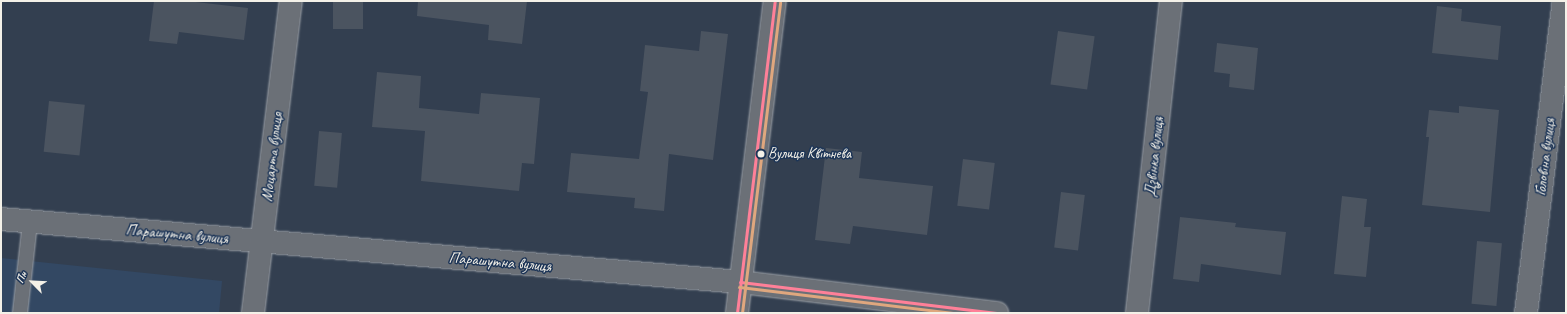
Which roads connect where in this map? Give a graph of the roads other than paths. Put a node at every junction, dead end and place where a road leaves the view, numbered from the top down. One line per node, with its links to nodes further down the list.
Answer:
1 (291, 1): 7 (street, Моцарта вулиця)
2 (775, 1): 8 (street)
3 (1171, 1): 13 (street, Дзвінка вулиця)
4 (1564, 1): 14 (street, Головіна вулиця)
5 (1, 219): 6 (street, Парашутна вулиця)
6 (30, 222): 7 (street, Парашутна вулиця); 9 (lane)
7 (262, 242): 8 (street, Парашутна вулиця); 10 (street, Моцарта вулиця)
8 (740, 282): 11 (street); 12 (street, Парашутна вулиця)
9 (20, 313)
10 (253, 313)
11 (736, 313)
12 (997, 313)
13 (1137, 313)
14 (1526, 313)

